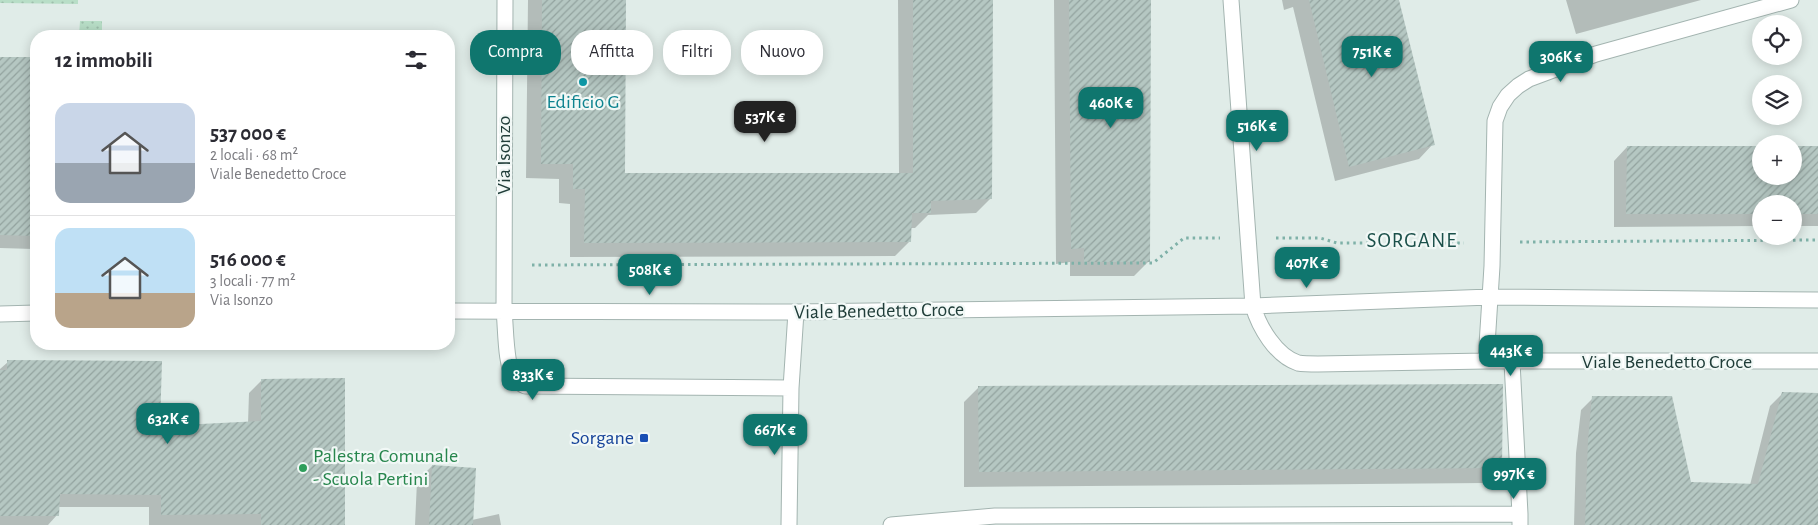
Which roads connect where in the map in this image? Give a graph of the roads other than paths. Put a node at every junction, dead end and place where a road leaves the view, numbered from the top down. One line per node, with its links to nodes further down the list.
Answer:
1 (504, 0): 8 (street, Via Isonzo)
2 (1231, 0): 6 (street)
3 (1791, 0): 4 (street)
4 (1490, 297): 5 (street, Viale Benedetto Croce); 6 (street, Viale Benedetto Croce); 12 (street)
5 (1818, 300)
6 (1253, 306): 9 (street, Viale Benedetto Croce); 12 (street, Viale Benedetto Croce)
7 (455, 311): 8 (street, Viale Benedetto Croce)
8 (504, 311): 9 (street, Viale Benedetto Croce); 15 (street)
9 (796, 312): 15 (street)
10 (30, 313): 11 (street)
11 (0, 314)
12 (1486, 361): 14 (street, Viale Benedetto Croce)
13 (1818, 361): 14 (street, Viale Benedetto Croce)
14 (1512, 362): 16 (street)
15 (791, 388): 17 (street)
16 (1520, 520): 18 (street)
17 (789, 525)
18 (891, 525)

